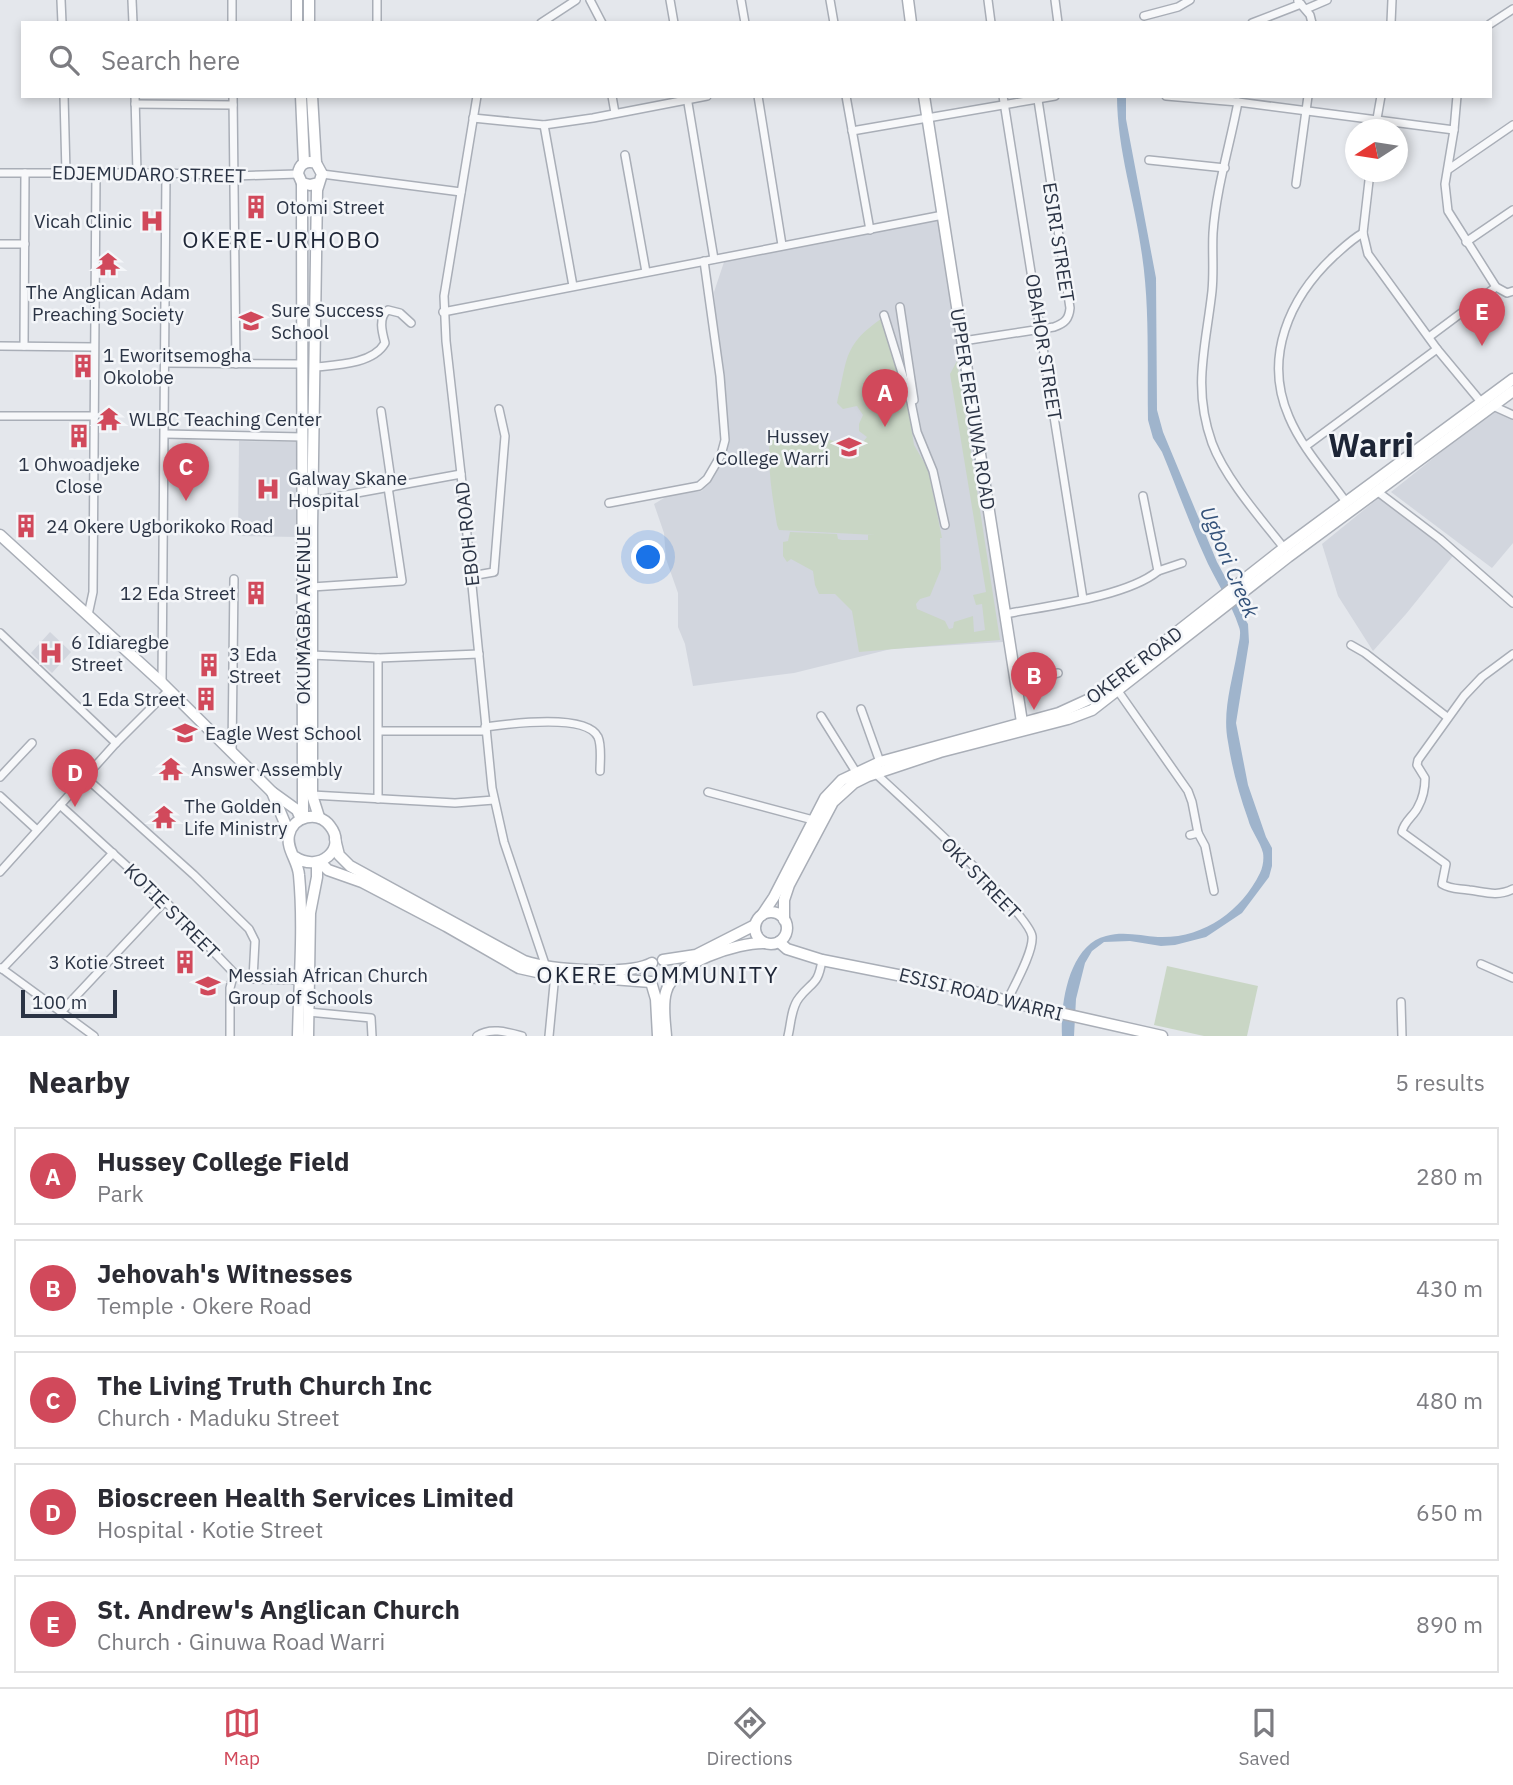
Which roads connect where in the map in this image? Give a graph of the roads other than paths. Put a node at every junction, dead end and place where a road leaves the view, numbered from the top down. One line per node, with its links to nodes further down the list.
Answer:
1 (61, 0): 21 (street)
2 (132, 0): 22 (street)
3 (232, 0): 23 (street)
4 (297, 0): 24 (main road)
5 (309, 0): 25 (main road)
6 (377, 0): 26 (street)
7 (590, 0): 28 (street)
8 (670, 0): 29 (street)
9 (741, 0): 30 (street)
10 (830, 0): 31 (street)
11 (908, 0): 32 (main road)
12 (988, 0): 33 (street)
13 (1055, 0): 34 (street)
14 (1190, 0): 20 (street)
15 (1327, 0): 18 (street)
16 (1393, 1): 37 (street)
17 (570, 2): 27 (street)
18 (1301, 4): 35 (street); 36 (street)
19 (1513, 10): 38 (street)
20 (1144, 16)
21 (62, 21)
22 (133, 21)
23 (232, 21)
24 (297, 21)
25 (309, 21)
26 (377, 21)
27 (544, 21)
28 (601, 21)
29 (674, 21)
30 (745, 21)
31 (834, 21)
32 (911, 21)
33 (991, 21)
34 (1058, 21)
35 (1257, 21)
36 (1311, 21)
37 (1391, 21)
38 (1492, 23)
39 (64, 98): 77 (street)
40 (301, 98): 71 (main road)
41 (312, 98): 72 (main road)
42 (477, 98): 60 (street, EBOH ROAD)
43 (612, 98): 59 (street)
44 (687, 98): 59 (street); 95 (street)
45 (758, 98): 94 (street)
46 (846, 98): 68 (street)
47 (924, 98): 61 (main road, UPPER EREJUWA ROAD)
48 (1046, 98): 54 (street)
49 (1190, 98): 57 (street)
50 (1308, 98): 58 (street)
51 (1381, 98): 63 (street)
52 (1457, 98): 67 (street)
53 (135, 100): 55 (street); 78 (street)
54 (1038, 100): 56 (street); 105 (street, ESIRI STREET)
55 (233, 101): 81 (street)
56 (1004, 101): 61 (street); 105 (street, OBAHOR STREET)
57 (1238, 102): 58 (street); 73 (street)
58 (1306, 110): 62 (street); 85 (street)
59 (615, 113): 65 (street)
60 (473, 118): 65 (street); 86 (street, EBOH ROAD)
61 (927, 118): 68 (street); 88 (main road, UPPER EREJUWA ROAD)
62 (1370, 119)
63 (1377, 119)
64 (1408, 124): 67 (street)
65 (544, 125): 98 (street)
66 (1513, 125): 74 (street)
67 (1454, 130): 74 (street)
68 (852, 131): 89 (street)
69 (625, 155): 97 (street)
70 (1149, 160): 73 (street)
71 (304, 163): 72 (main road); 83 (main road)
72 (316, 163): 82 (main road)
73 (1225, 168): 138 (street)
74 (1449, 169): 91 (street)
75 (0, 173): 76 (street, EDJEMUDARO STREET)
76 (25, 173): 77 (street, EDJEMUDARO STREET); 93 (street)
77 (66, 173): 80 (street, EDJEMUDARO STREET)
78 (136, 173): 79 (street, EDJEMUDARO STREET); 80 (street, EDJEMUDARO STREET)
79 (166, 173): 81 (street, EDJEMUDARO STREET); 112 (street)
80 (96, 174): 110 (street)
81 (234, 176): 83 (street, EDJEMUDARO STREET); 113 (street)
82 (320, 178): 83 (main road); 86 (street); 115 (main road, OKUMAGBA AVENUE)
83 (300, 179): 114 (main road, OKUMAGBA AVENUE)
84 (1369, 182): 90 (street)
85 (1296, 184)
86 (461, 192): 102 (street, EBOH ROAD)
87 (1513, 210): 91 (street)
88 (943, 215): 89 (street); 107 (main road, UPPER EREJUWA ROAD)
89 (870, 230): 94 (street)
90 (1363, 233): 106 (street); 128 (street)
91 (1466, 242): 99 (street)
92 (0, 244): 93 (street)
93 (25, 244): 109 (street)
94 (782, 245): 95 (street)
95 (714, 259): 96 (street)
96 (704, 261): 97 (street); 135 (street)
97 (646, 272): 98 (street)
98 (573, 286): 102 (street)
99 (1496, 287): 100 (street); 106 (street)
100 (1513, 290)
101 (900, 307): 127 (street)
102 (443, 312): 129 (street, EBOH ROAD)
103 (884, 315): 127 (street)
104 (411, 323): 115 (street)
105 (1042, 330): 107 (street, ESIRI STREET); 145 (street, OBAHOR STREET)
106 (1429, 338): 111 (street)
107 (963, 341): 148 (main road, UPPER EREJUWA ROAD)
108 (0, 345): 109 (street)
109 (24, 346): 110 (street)
110 (94, 346): 124 (street)
111 (1437, 349): 118 (street); 128 (street)
112 (166, 363): 113 (street); 125 (street)
113 (236, 364): 114 (street)
114 (303, 364): 126 (main road, OKUMAGBA AVENUE)
115 (316, 367): 133 (main road, OKUMAGBA AVENUE)
116 (1513, 379): 118 (main road, OKERE ROAD)
117 (1513, 391): 119 (main road, OKERE ROAD)
118 (1480, 402): 134 (main road, OKERE ROAD)
119 (1493, 406): 122 (street); 131 (main road, OKERE ROAD)
120 (499, 410): 141 (street)
121 (381, 411): 130 (street)
122 (1513, 415)
123 (0, 416): 124 (street)
124 (95, 416): 149 (street)
125 (165, 435): 126 (street); 158 (street)
126 (303, 437): 177 (main road, OKUMAGBA AVENUE)
127 (920, 442): 136 (street)
128 (1306, 446): 134 (street)
129 (461, 474): 130 (street); 141 (street, EBOH ROAD)
130 (390, 487): 133 (street); 143 (street)
131 (1378, 492): 144 (main road, OKERE ROAD); 147 (street)
132 (1143, 496): 140 (street)
133 (313, 501): 143 (main road, OKUMAGBA AVENUE)
134 (1346, 502): 138 (main road, OKERE ROAD)
135 (610, 503)
136 (945, 525)
137 (0, 535): 149 (main road)
138 (1284, 548): 144 (main road, OKERE ROAD)
139 (1182, 563): 140 (street)
140 (1158, 570): 145 (street)
141 (471, 576): 152 (street, EBOH ROAD)
142 (234, 579): 168 (street)
143 (312, 587): 154 (main road, OKUMAGBA AVENUE)
144 (1234, 593): 146 (main road, OKERE ROAD)
145 (1083, 598): 148 (street)
146 (1222, 603): 159 (main road, OKERE ROAD); 163 (main road, OKERE ROAD)
147 (1513, 603)
148 (1005, 614): 157 (main road, UPPER EREJUWA ROAD)
149 (89, 615): 158 (main road)
150 (0, 633): 167 (street)
151 (1352, 645): 162 (street)
152 (479, 654): 155 (street); 164 (street, EBOH ROAD)
153 (1513, 654): 162 (street)
154 (311, 655): 155 (street); 177 (main road, OKUMAGBA AVENUE)
155 (378, 658): 165 (street)
156 (1058, 673): 157 (street)
157 (1016, 682): 163 (main road, UPPER EREJUWA ROAD)
158 (165, 686): 167 (street); 168 (main road)
159 (1118, 691): 172 (main road, OKERE ROAD); 193 (street)
160 (861, 709): 169 (street)
161 (821, 716): 171 (street)
162 (1447, 717): 192 (street)
163 (1022, 722): 169 (main road, OKERE ROAD)
164 (485, 729): 165 (street); 170 (street); 180 (street, EBOH ROAD)
165 (379, 731): 179 (street)
166 (32, 743): 173 (street)
167 (116, 743): 174 (street)
168 (232, 752): 175 (main road)
169 (880, 762): 171 (main road, OKERE ROAD)
170 (600, 771)
171 (856, 772): 184 (main road, OKERE ROAD)
172 (876, 773): 197 (main road, OKERE ROAD); 213 (street, OKI STREET)
173 (0, 777)
174 (85, 777): 181 (street); 209 (street)
175 (272, 792): 183 (main road); 186 (main road)
176 (708, 792): 184 (street)
177 (307, 795): 179 (street); 182 (main road); 183 (main road)
178 (0, 796): 185 (street)
179 (378, 799): 180 (street)
180 (494, 800): 204 (street, EBOH ROAD)
181 (60, 805): 185 (street); 188 (street, KOTIE STREET)
182 (319, 817): 183 (main road); 187 (main road)
183 (302, 818): 186 (main road)
184 (813, 820): 195 (main road, OKERE ROAD)
185 (37, 831): 191 (street)
186 (289, 833): 189 (main road)
187 (335, 839): 190 (main road); 204 (main road)
188 (113, 853): 194 (street, KOTIE STREET); 205 (street)
189 (295, 857): 190 (main road); 210 (main road)
190 (318, 862): 207 (main road); 216 (main road)
191 (0, 872)
192 (1513, 889)
193 (1214, 891)
194 (165, 901): 206 (street, KOTIE STREET); 215 (street)
195 (762, 915): 196 (main road); 197 (main road)
196 (755, 925): 199 (main road); 202 (main road)
197 (785, 925): 198 (main road); 200 (main road)
198 (779, 942): 199 (main road); 200 (main road, ESISI ROAD WARRI)
199 (765, 943): 211 (main road)
200 (800, 953): 201 (main road, ESISI ROAD WARRI)
201 (822, 960): 213 (main road, ESISI ROAD WARRI); 227 (street)
202 (658, 961): 204 (main road); 211 (main road); 212 (main road)
203 (1481, 964): 208 (street)
204 (546, 967)
205 (1, 969): 215 (street)
206 (234, 973): 209 (street, KOTIE STREET); 218 (street)
207 (555, 974): 212 (main road); 224 (street)
208 (1513, 978)
209 (253, 979): 210 (street, KOTIE STREET)
210 (299, 980): 219 (main road)
211 (671, 980): 212 (main road); 226 (main road)
212 (651, 982): 225 (main road)
213 (1007, 1001): 228 (main road, ESISI ROAD WARRI)
214 (1401, 1002): 229 (street)
215 (61, 1012): 217 (street)
216 (308, 1012): 220 (main road); 221 (street)
217 (94, 1036)
218 (230, 1036)
219 (298, 1036)
220 (307, 1036)
221 (372, 1036)
222 (477, 1036): 223 (street)
223 (522, 1036)
224 (550, 1036)
225 (659, 1036)
226 (666, 1036)
227 (788, 1036)
228 (1162, 1036)
229 (1402, 1036)

